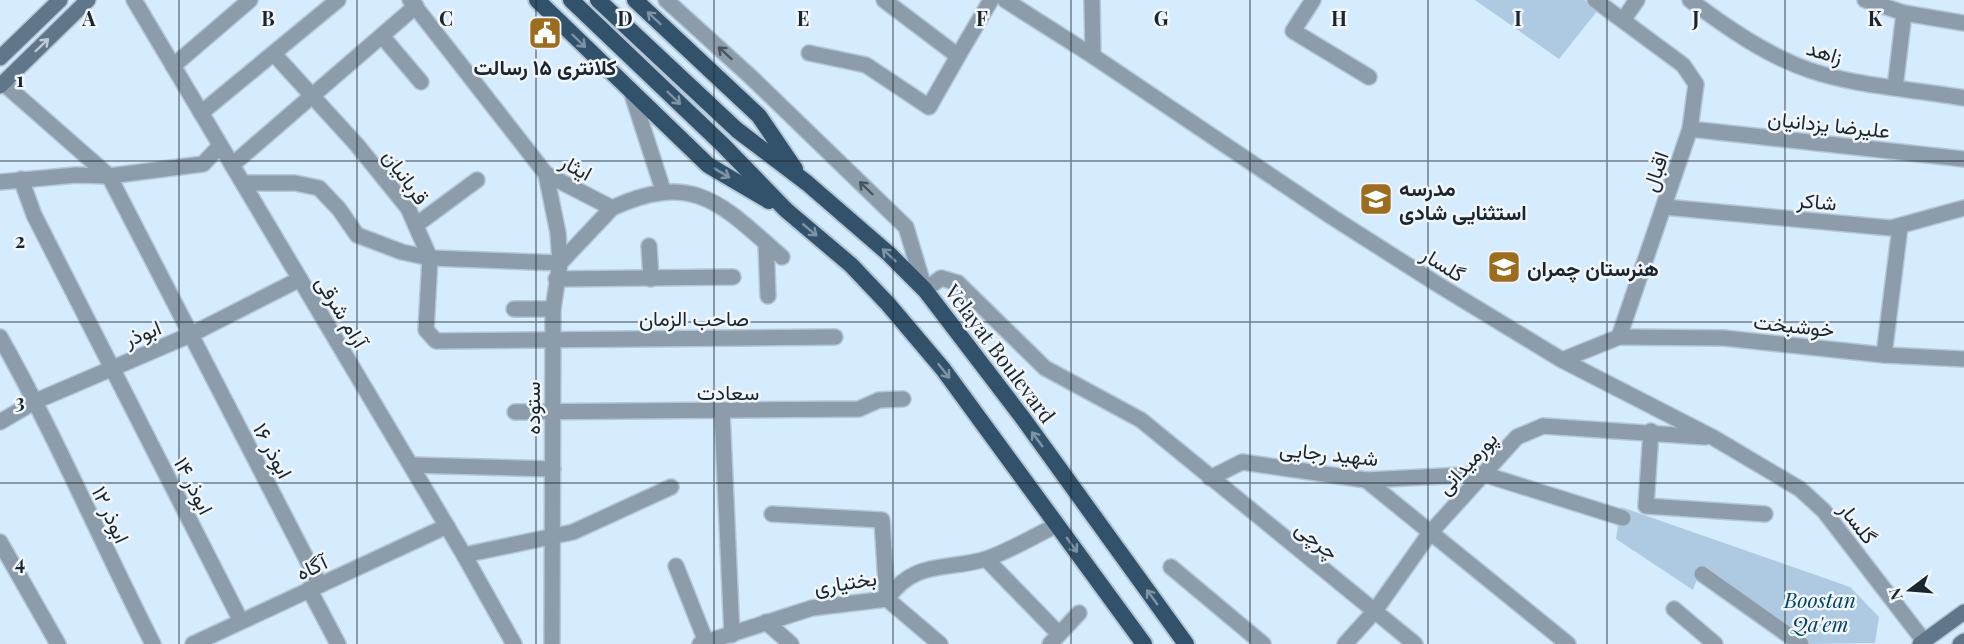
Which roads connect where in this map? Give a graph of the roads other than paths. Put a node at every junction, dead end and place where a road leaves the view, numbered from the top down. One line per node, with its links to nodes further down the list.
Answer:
1 (60, 0): 29 (main road)
2 (88, 0): 33 (main road, one-way to 2)
3 (134, 0): 30 (street, آرام شرقی)
4 (250, 0): 30 (street)
5 (338, 0): 26 (street)
6 (537, 0): 35 (highway, one-way to 35)
7 (571, 0): 54 (highway, one-way to 54)
8 (598, 0): 49 (highway, Velayat Boulevard)
9 (635, 0): 49 (highway, one-way to 9)
10 (666, 0): 66 (street, one-way to 10)
11 (884, 0): 27 (street)
12 (991, 0): 27 (street)
13 (1005, 0): 28 (street, گلسار)
14 (1092, 0): 28 (street)
15 (1313, 0): 31 (street)
16 (1595, 0): 22 (street, اقبال)
17 (1637, 0): 22 (street)
18 (1690, 0): 34 (street, زاهد)
19 (1865, 0): 21 (street)
20 (413, 3): 24 (street); 43 (street, ایثار)
21 (1904, 13): 23 (street); 34 (street)
22 (1623, 20): 39 (street, اقبال)
23 (1964, 23)
24 (382, 36): 32 (street); 36 (street)
25 (809, 53): 27 (street)
26 (274, 54): 36 (street, قربانیان); 38 (street)
27 (958, 56)
28 (1093, 56): 77 (street, گلسار)
29 (0, 58)
30 (173, 66): 38 (street, آرام شرقی)
31 (1369, 77)
32 (421, 82)
33 (2, 84): 44 (street)
34 (1895, 88): 37 (street, زاهد)
35 (631, 91): 50 (street); 54 (highway, one-way to 54)
36 (312, 98): 42 (street); 55 (street, قربانیان)
37 (1964, 98)
38 (201, 113): 40 (street, آرام شرقی)
39 (1690, 129): 41 (street, علیرضا یزدانیان); 51 (street, اقبال)
40 (220, 146): 42 (street, آرام شرقی); 44 (street)
41 (1964, 159)
42 (232, 165): 48 (street, آرام شرقی)
43 (546, 174): 52 (street, ایثار); 61 (street, ستوده)
44 (109, 176): 45 (street); 70 (street)
45 (21, 179): 47 (street); 78 (street, ابوذر ۱۴)
46 (477, 180): 55 (street)
47 (0, 182)
48 (243, 183): 60 (street); 63 (street, آرام شرقی)
49 (807, 183): 66 (highway, Velayat Boulevard, one-way to 49)
50 (663, 190): 52 (street); 57 (street)
51 (1664, 207): 56 (street, شاکر); 73 (street, اقبال)
52 (612, 208): 61 (street)
53 (1964, 208): 56 (street, شاکر)
54 (786, 210): 96 (highway, one-way to 96)
55 (416, 225): 60 (street, قربانیان)
56 (1900, 227): 75 (street)
57 (766, 243): 59 (street); 67 (street)
58 (649, 246): 65 (street)
59 (782, 257)
60 (430, 258): 61 (street); 74 (street, قربانیان)
61 (560, 263): 64 (street, ستوده)
62 (733, 278): 65 (street)
63 (300, 279): 70 (street, ابوذر); 87 (street, آرام شرقی)
64 (556, 279): 65 (street); 69 (street, ستوده)
65 (651, 279)
66 (925, 290): 90 (street, چرچی); 128 (highway, Velayat Boulevard, one-way to 66)
67 (768, 296)
68 (514, 309): 69 (street)
69 (553, 309): 74 (street, ستوده)
70 (190, 335): 78 (street, ابوذر); 106 (street, ابوذر ۱۶)
71 (0, 337): 80 (street, ابوذر ۱۲)
72 (835, 337): 74 (street, صاحب الزمان)
73 (1619, 337): 75 (street, خوشبخت); 77 (street)
74 (553, 339): 81 (street, ستوده)
75 (1884, 355): 76 (street, خوشبخت)
76 (1964, 359)
77 (1562, 360): 86 (street, گلسار)
78 (112, 367): 80 (street, ابوذر); 112 (street, ابوذر ۱۴)
79 (903, 399): 83 (street, سعادت)
80 (36, 401): 84 (street, ابوذر); 120 (street, ابوذر ۱۲)
81 (552, 410): 82 (street, سعادت); 83 (street, سعادت); 88 (street, ستوده)
82 (516, 412)
83 (722, 412): 114 (street)
84 (0, 422)
85 (1651, 431): 86 (street, پورمیدانی); 89 (street, پورمیدانی); 94 (street)
86 (1714, 438): 118 (street, گلسار)
87 (411, 465): 88 (street); 97 (street, آرام شرقی)
88 (553, 469): 99 (street, ستوده)
89 (1483, 474): 91 (street, شهید رجایی); 95 (street); 98 (street, پورمیدانی)
90 (1210, 478): 91 (street, شهید رجایی); 109 (street, چرچی)
91 (1366, 480): 98 (street)
92 (671, 487): 99 (street)
93 (772, 514): 107 (street)
94 (1765, 514)
95 (1623, 518)
96 (1057, 525): 102 (street, بختیاری); 127 (highway, one-way to 127)
97 (447, 526): 101 (street, آرام شرقی); 106 (street, آگاه)
98 (1430, 533): 109 (street, پورمیدانی); 132 (street)
99 (553, 538): 101 (street); 123 (street, ستوده)
100 (0, 542): 119 (street)
101 (464, 555): 117 (street, آرام شرقی)
102 (986, 559): 107 (street, بختیاری); 115 (street)
103 (676, 566): 124 (street)
104 (1171, 567): 129 (street)
105 (1702, 574): 134 (street)
106 (315, 587): 112 (street, آگاه); 122 (street, ابوذر ۱۶)
107 (886, 599): 113 (street, بختیاری); 126 (street)
108 (1674, 609): 133 (street)
109 (1374, 612): 130 (street, پورمیدانی); 131 (street, چرچی)
110 (1964, 612): 118 (main road)
111 (1078, 613): 115 (street)
112 (241, 621): 121 (street, آگاه)
113 (766, 622): 114 (street, بختیاری); 125 (street)
114 (732, 635): 124 (street, بختیاری)
115 (1055, 639)
116 (1964, 641): 135 (main road)
117 (511, 643)
118 (1922, 643)
119 (58, 644)
120 (153, 644)
121 (193, 644)
122 (338, 644)
123 (552, 644)
124 (705, 644)
125 (791, 644)
126 (940, 644)
127 (1144, 644)
128 (1186, 644)
129 (1263, 644)
130 (1345, 644)
131 (1415, 644)
132 (1568, 644)
133 (1715, 644)
134 (1801, 644)
135 (1960, 644)

